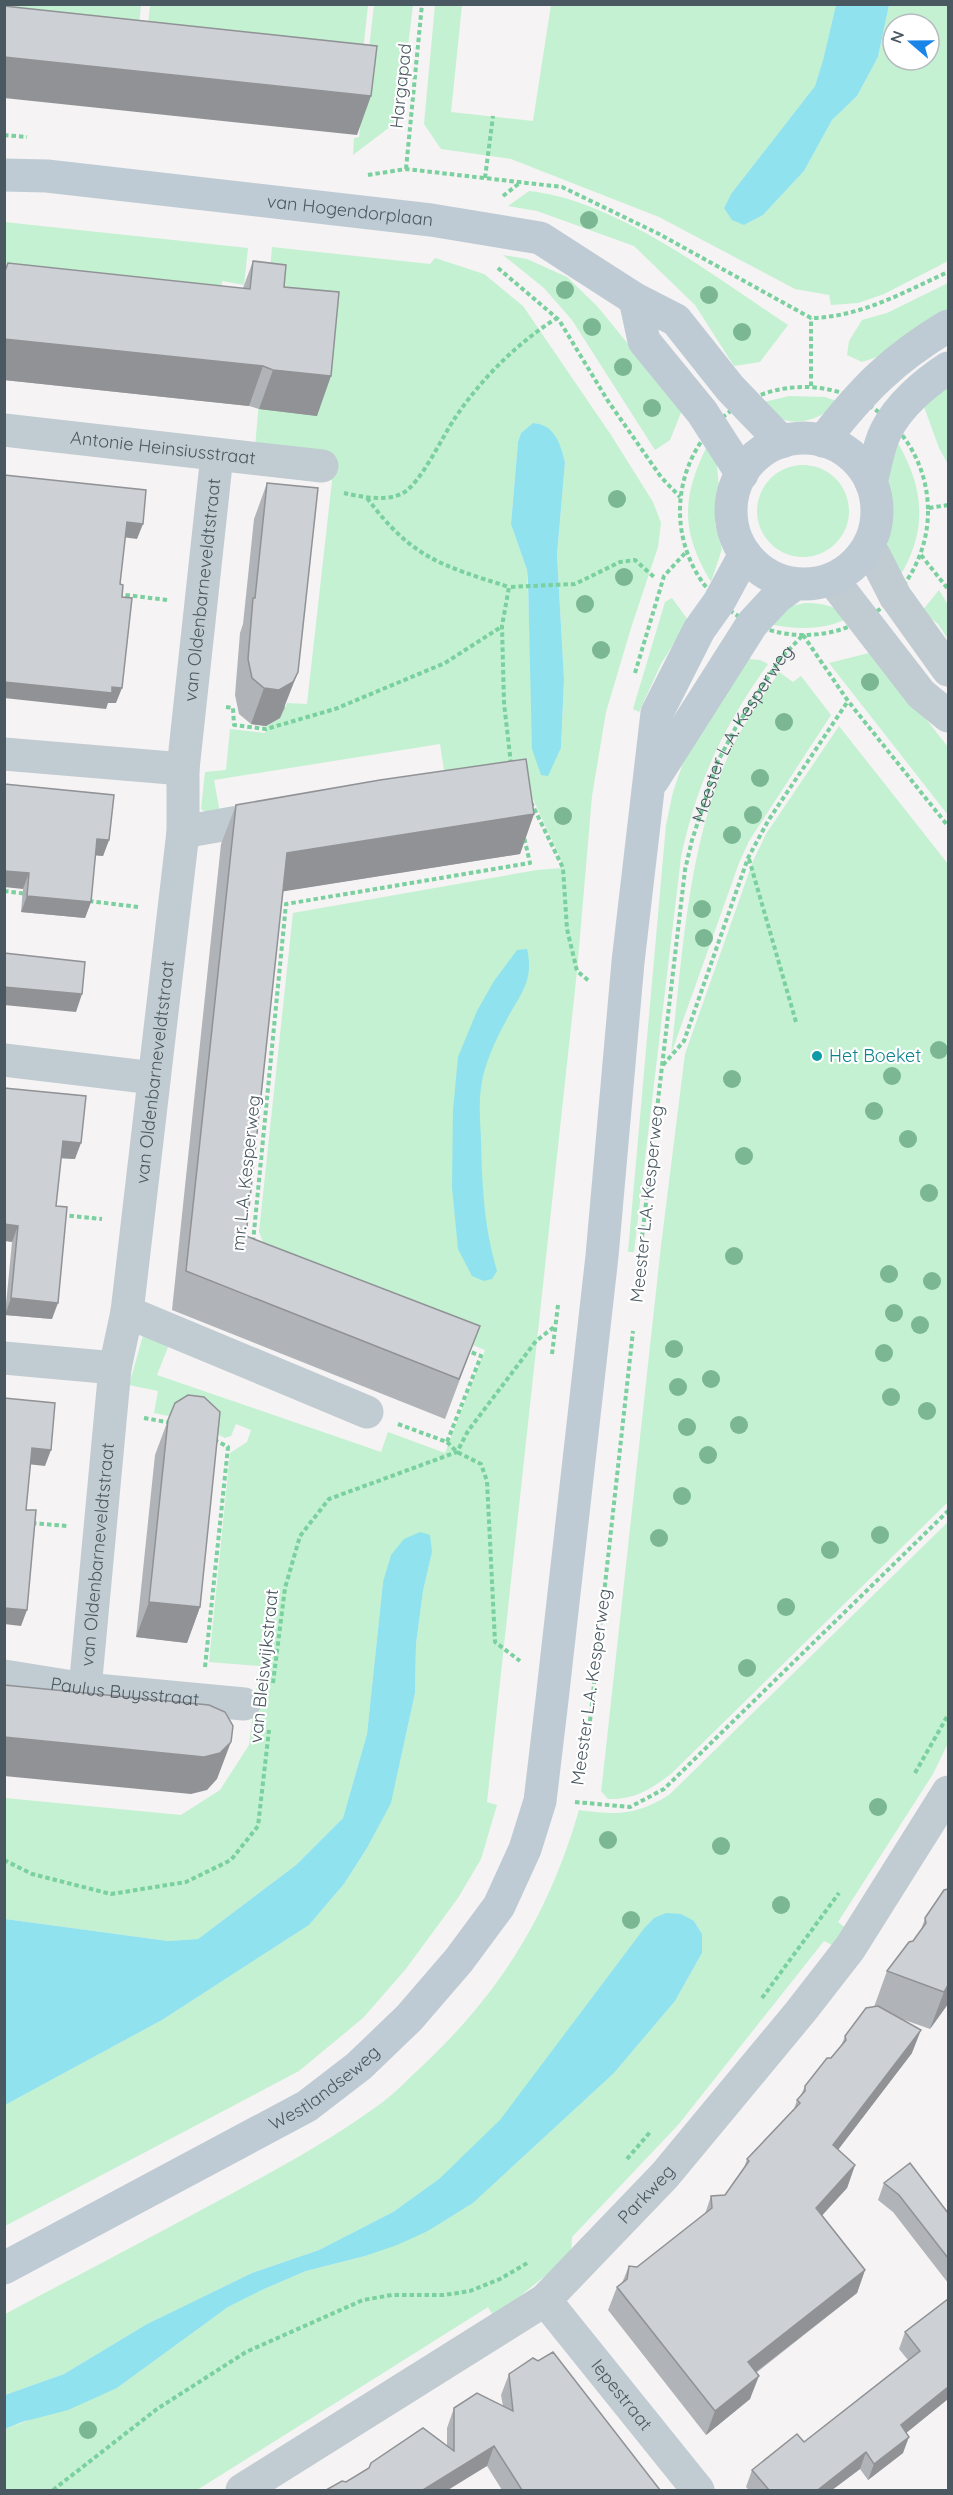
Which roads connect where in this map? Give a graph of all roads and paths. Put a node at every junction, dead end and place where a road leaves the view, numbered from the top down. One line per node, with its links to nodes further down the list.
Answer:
1 (422, 4): 6 (path, Hargapad)
2 (493, 116): 6 (path)
3 (4, 166): 5 (main road, van Hogendorplaan)
4 (4, 175): 5 (main road, van Hogendorplaan)
5 (46, 176): 9 (main road, van Hogendorplaan)
6 (485, 178): 11 (path)
7 (494, 265): 10 (path)
8 (948, 272): 11 (path)
9 (635, 299): 19 (main road, van Hogendorplaan); 22 (main road)
10 (557, 318): 24 (path); 25 (path)
11 (811, 318): 14 (path)
12 (948, 326): 18 (main road)
13 (948, 368): 23 (main road)
14 (810, 386)
15 (4, 430): 20 (street, Antonie Heinsiusstraat)
16 (900, 434): 27 (path)
17 (705, 436): 25 (path)
18 (824, 441): 19 (main road); 23 (main road)
19 (782, 442): 22 (main road)
20 (217, 455): 21 (street, Antonie Heinsiusstraat); 37 (street, van Oldenbarneveldtstraat)
21 (322, 466): 24 (path)
22 (742, 474): 30 (main road)
23 (871, 482): 28 (main road)
24 (366, 497): 34 (path)
25 (681, 498): 29 (path)
26 (948, 505): 27 (path)
27 (929, 508): 35 (path)
28 (869, 545): 32 (main road); 39 (street)
29 (687, 551)
30 (745, 554): 33 (main road); 46 (main road, Meester L.A. Kesperweg)
31 (655, 579): 34 (path)
32 (832, 579): 33 (main road); 42 (street)
33 (795, 584): 46 (main road, Meester L.A. Kesperweg)
34 (509, 587): 38 (path)
35 (948, 589)
36 (110, 593): 37 (path)
37 (201, 605): 40 (street, van Oldenbarneveldtstraat)
38 (502, 626): 40 (path); 44 (path)
39 (948, 670)
40 (191, 700): 45 (street, van Oldenbarneveldtstraat)
41 (848, 701): 49 (path); 52 (path); 56 (path, Meester L.A. Kesperweg)
42 (948, 716)
43 (4, 754): 45 (street)
44 (511, 767)
45 (183, 769): 51 (street, van Oldenbarneveldtstraat)
46 (650, 784): 91 (main road, Meester L.A. Kesperweg)
47 (530, 799): 53 (path)
48 (301, 811): 51 (street)
49 (948, 826)
50 (523, 831): 61 (path, mr. L.A. Kesperweg)
51 (183, 832): 57 (street, van Oldenbarneveldtstraat)
52 (748, 858): 54 (path); 56 (path)
53 (592, 984)
54 (796, 1022)
55 (4, 1060): 57 (street)
56 (662, 1065): 62 (path, Meester L.A. Kesperweg)
57 (154, 1078): 59 (street, van Oldenbarneveldtstraat)
58 (59, 1215): 59 (path)
59 (136, 1222): 64 (street, van Oldenbarneveldtstraat)
60 (242, 1234): 61 (path)
61 (254, 1235): 63 (path, mr. L.A. Kesperweg)
62 (642, 1242)
63 (253, 1246)
64 (126, 1312): 69 (street, van Oldenbarneveldtstraat); 70 (street)
65 (633, 1324): 87 (path, Meester L.A. Kesperweg)
66 (555, 1327): 75 (path)
67 (459, 1347): 74 (path)
68 (4, 1358): 69 (street)
69 (116, 1368): 71 (street, van Oldenbarneveldtstraat)
70 (367, 1412): 74 (path)
71 (111, 1415): 72 (path); 78 (street, van Oldenbarneveldtstraat)
72 (180, 1424)
73 (208, 1437): 83 (path)
74 (447, 1442): 75 (path)
75 (457, 1452): 79 (path); 81 (path, van Bleiswijkstraat)
76 (948, 1511): 90 (path, Meester L.A. Kesperweg)
77 (26, 1522): 78 (path)
78 (100, 1529): 82 (street, van Oldenbarneveldtstraat)
79 (521, 1662)
80 (4, 1676): 82 (street, Paulus Buysstraat)
81 (273, 1686)
82 (85, 1689): 83 (street, Paulus Buysstraat)
83 (201, 1700): 84 (street, Paulus Buysstraat)
84 (244, 1704)
85 (948, 1715): 88 (path)
86 (270, 1728): 92 (path, van Bleiswijkstraat)
87 (581, 1775)
88 (911, 1779)
89 (948, 1792): 99 (street, Parkweg)
90 (577, 1793)
91 (540, 1802): 98 (main road, Westlandseweg)
92 (4, 1860)
93 (843, 1887): 94 (path)
94 (761, 1999)
95 (651, 2131): 96 (path)
96 (620, 2166)
97 (536, 2257): 100 (path)
98 (4, 2268)
99 (545, 2300): 101 (street, Parkweg); 102 (street, Iepestraat)
100 (53, 2490)
101 (242, 2490)
102 (698, 2490)

